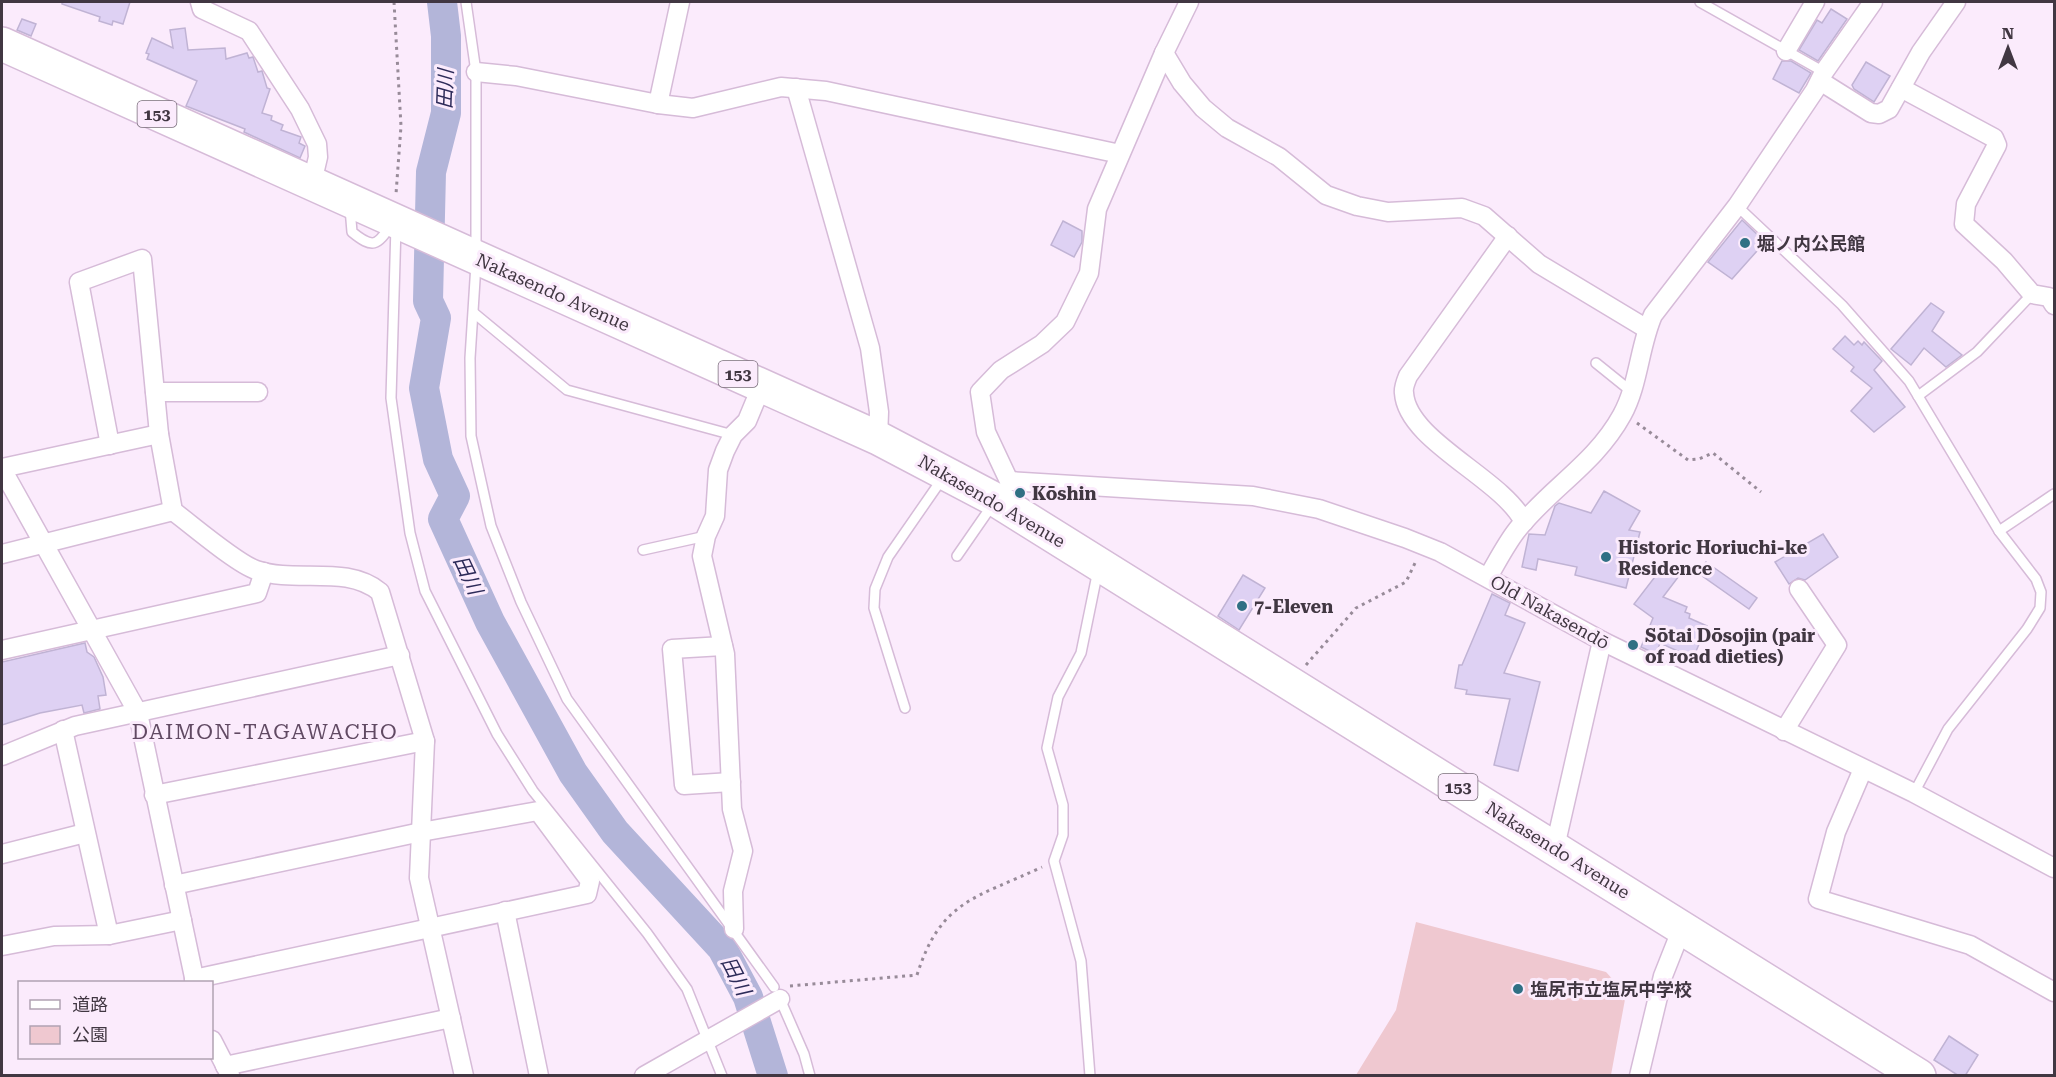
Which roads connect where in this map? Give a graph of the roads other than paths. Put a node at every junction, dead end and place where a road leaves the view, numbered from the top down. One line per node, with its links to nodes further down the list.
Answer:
1 (200, 2): 18 (street)
2 (466, 2): 12 (lane)
3 (680, 2): 16 (street)
4 (1189, 2): 11 (street)
5 (1700, 2): 10 (lane)
6 (1815, 2): 10 (street)
7 (1874, 2): 13 (street)
8 (1956, 2): 15 (street)
9 (2, 44): 18 (highway, Nakasendo Avenue / 153)
10 (1786, 51): 13 (lane)
11 (1164, 53): 17 (street); 21 (street)
12 (476, 72): 16 (street); 22 (lane)
13 (1822, 76): 15 (street); 19 (street)
14 (796, 88): 16 (street); 17 (street); 35 (street)
15 (1901, 88): 23 (street)
16 (658, 104)
17 (1120, 154): 39 (street)
18 (312, 183): 20 (highway, Nakasendo Avenue / 153)
19 (1737, 206): 26 (street); 32 (lane)
20 (395, 221): 22 (highway, Nakasendo Avenue / 153); 85 (lane)
21 (1508, 236): 26 (street); 42 (street)
22 (472, 256): 25 (lane); 28 (highway, Nakasendo Avenue / 153)
23 (2032, 294): 24 (street); 32 (lane)
24 (2055, 305)
25 (474, 313): 34 (lane); 78 (lane)
26 (1647, 329): 31 (street)
27 (1596, 363): 31 (lane)
28 (762, 385): 34 (street); 35 (highway, Nakasendo Avenue / 153)
29 (155, 392): 30 (street); 33 (street); 36 (street)
30 (258, 392)
31 (1632, 393): 42 (street)
32 (1918, 396): 43 (lane)
33 (159, 434): 36 (street); 41 (street)
34 (733, 435): 44 (street)
35 (878, 438): 38 (highway, Nakasendo Avenue / 153)
36 (110, 445): 37 (street)
37 (2, 468): 45 (street)
38 (946, 472): 39 (highway, Nakasendo Avenue / 153); 58 (lane)
39 (1002, 490): 48 (lane); 49 (highway, Nakasendo Avenue / 153); 51 (street, Old Nakasendō)
40 (2055, 494): 43 (lane)
41 (173, 512): 45 (street); 50 (street)
42 (1524, 522): 51 (street)
43 (1999, 531): 66 (lane)
44 (706, 536): 46 (lane); 55 (street)
45 (43, 544): 47 (street); 53 (street)
46 (643, 550)
47 (2, 554)
48 (957, 556)
49 (1099, 565): 70 (highway, Nakasendo Avenue / 153); 93 (lane)
50 (264, 572): 53 (street); 57 (street)
51 (1488, 577): 54 (street, Old Nakasendō)
52 (1799, 589): 61 (street)
53 (90, 630): 56 (street); 59 (street)
54 (1602, 641): 61 (street, Old Nakasendō); 70 (street)
55 (723, 646): 65 (street); 65 (street)
56 (2, 650)
57 (400, 655): 59 (street); 62 (street)
58 (905, 708)
59 (138, 713): 60 (street); 67 (street)
60 (63, 730): 63 (street); 69 (street)
61 (1784, 731): 64 (street, Old Nakasendō)
62 (425, 741): 67 (street); 68 (street)
63 (2, 756)
64 (1863, 769): 66 (street, Old Nakasendō); 82 (street)
65 (731, 782): 78 (street)
66 (1914, 793): 72 (street, Old Nakasendō)
67 (154, 795): 73 (street)
68 (421, 832): 73 (street); 74 (street); 76 (street)
69 (85, 833): 71 (street); 79 (street)
70 (1555, 848): 77 (highway, Nakasendo Avenue / 153)
71 (2, 854)
72 (2055, 868)
73 (174, 885): 75 (street)
74 (505, 911): 76 (street); 89 (street)
75 (182, 920): 79 (street); 81 (street)
76 (429, 928): 81 (street); 84 (street)
77 (1682, 928): 94 (street); 95 (highway, Nakasendo Avenue / 153)
78 (734, 929): 83 (lane)
79 (110, 935): 80 (street)
80 (2, 946)
81 (194, 981)
82 (2055, 992)
83 (776, 996): 85 (street); 92 (lane)
84 (451, 1017): 87 (street); 88 (street)
85 (708, 1038): 90 (street); 91 (lane)
86 (213, 1042): 87 (street)
87 (227, 1071)
88 (464, 1076)
89 (539, 1076)
90 (644, 1076)
91 (722, 1076)
92 (810, 1076)
93 (1090, 1076)
94 (1639, 1076)
95 (1919, 1076)

